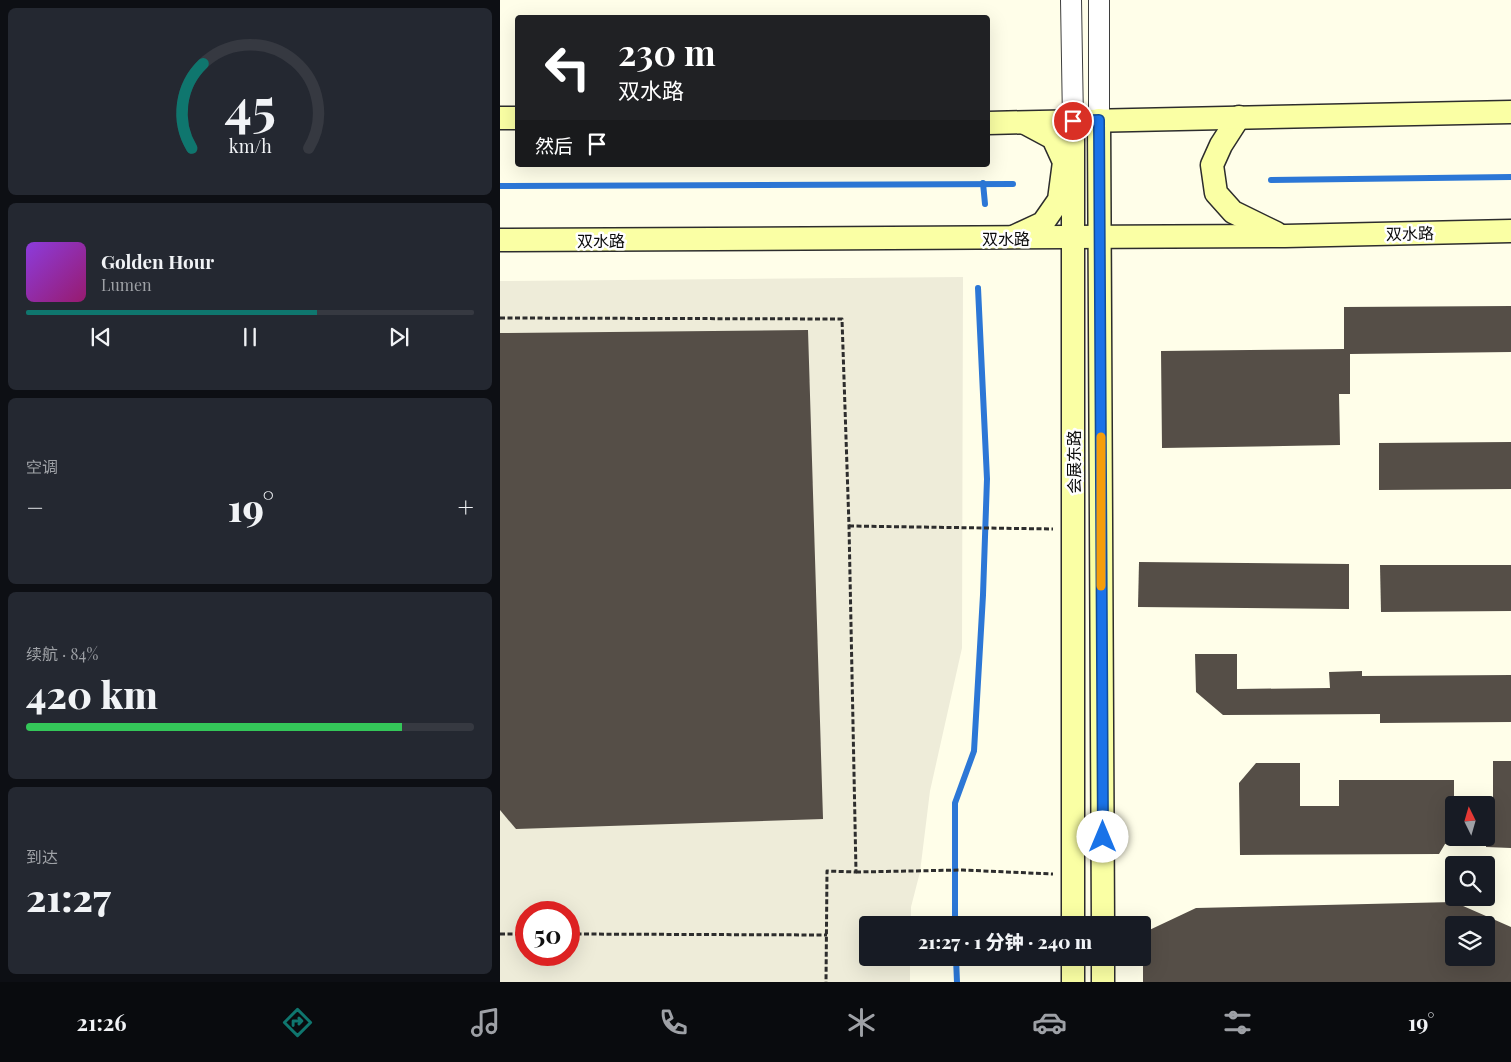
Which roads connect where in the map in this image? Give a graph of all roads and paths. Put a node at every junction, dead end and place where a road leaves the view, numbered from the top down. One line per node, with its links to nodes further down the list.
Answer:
1 (1071, 0): 8 (street, 会展东路)
2 (1099, 0): 7 (street, 会展东路)
3 (1511, 112): 4 (main road)
4 (1239, 117): 7 (main road); 13 (main road)
5 (500, 118): 6 (main road)
6 (515, 118)
7 (1099, 120): 8 (main road); 12 (main road, 会展东路)
8 (1073, 121): 10 (main road); 15 (main road, 会展东路)
9 (990, 123): 10 (main road)
10 (1024, 123): 14 (main road)
11 (1511, 230): 13 (main road, 双水路)
12 (1100, 236): 13 (main road, 双水路); 15 (main road, 双水路); 23 (main road, 会展东路)
13 (1285, 236)
14 (1009, 238): 15 (main road, 双水路); 16 (main road, 双水路)
15 (1073, 238): 21 (main road, 会展东路)
16 (500, 240)
17 (500, 318): 18 (path)
18 (849, 526): 19 (path); 20 (path)
19 (1027, 528)
20 (856, 872): 21 (path); 27 (path)
21 (1073, 874): 22 (main road, 会展东路)
22 (1073, 916)
23 (1103, 916)
24 (500, 934): 25 (path)
25 (515, 934)
26 (580, 934): 27 (path)
27 (827, 935): 30 (path)
28 (1073, 966): 31 (main road)
29 (1103, 966): 32 (main road)
30 (826, 982)
31 (1073, 982)
32 (1103, 982)

